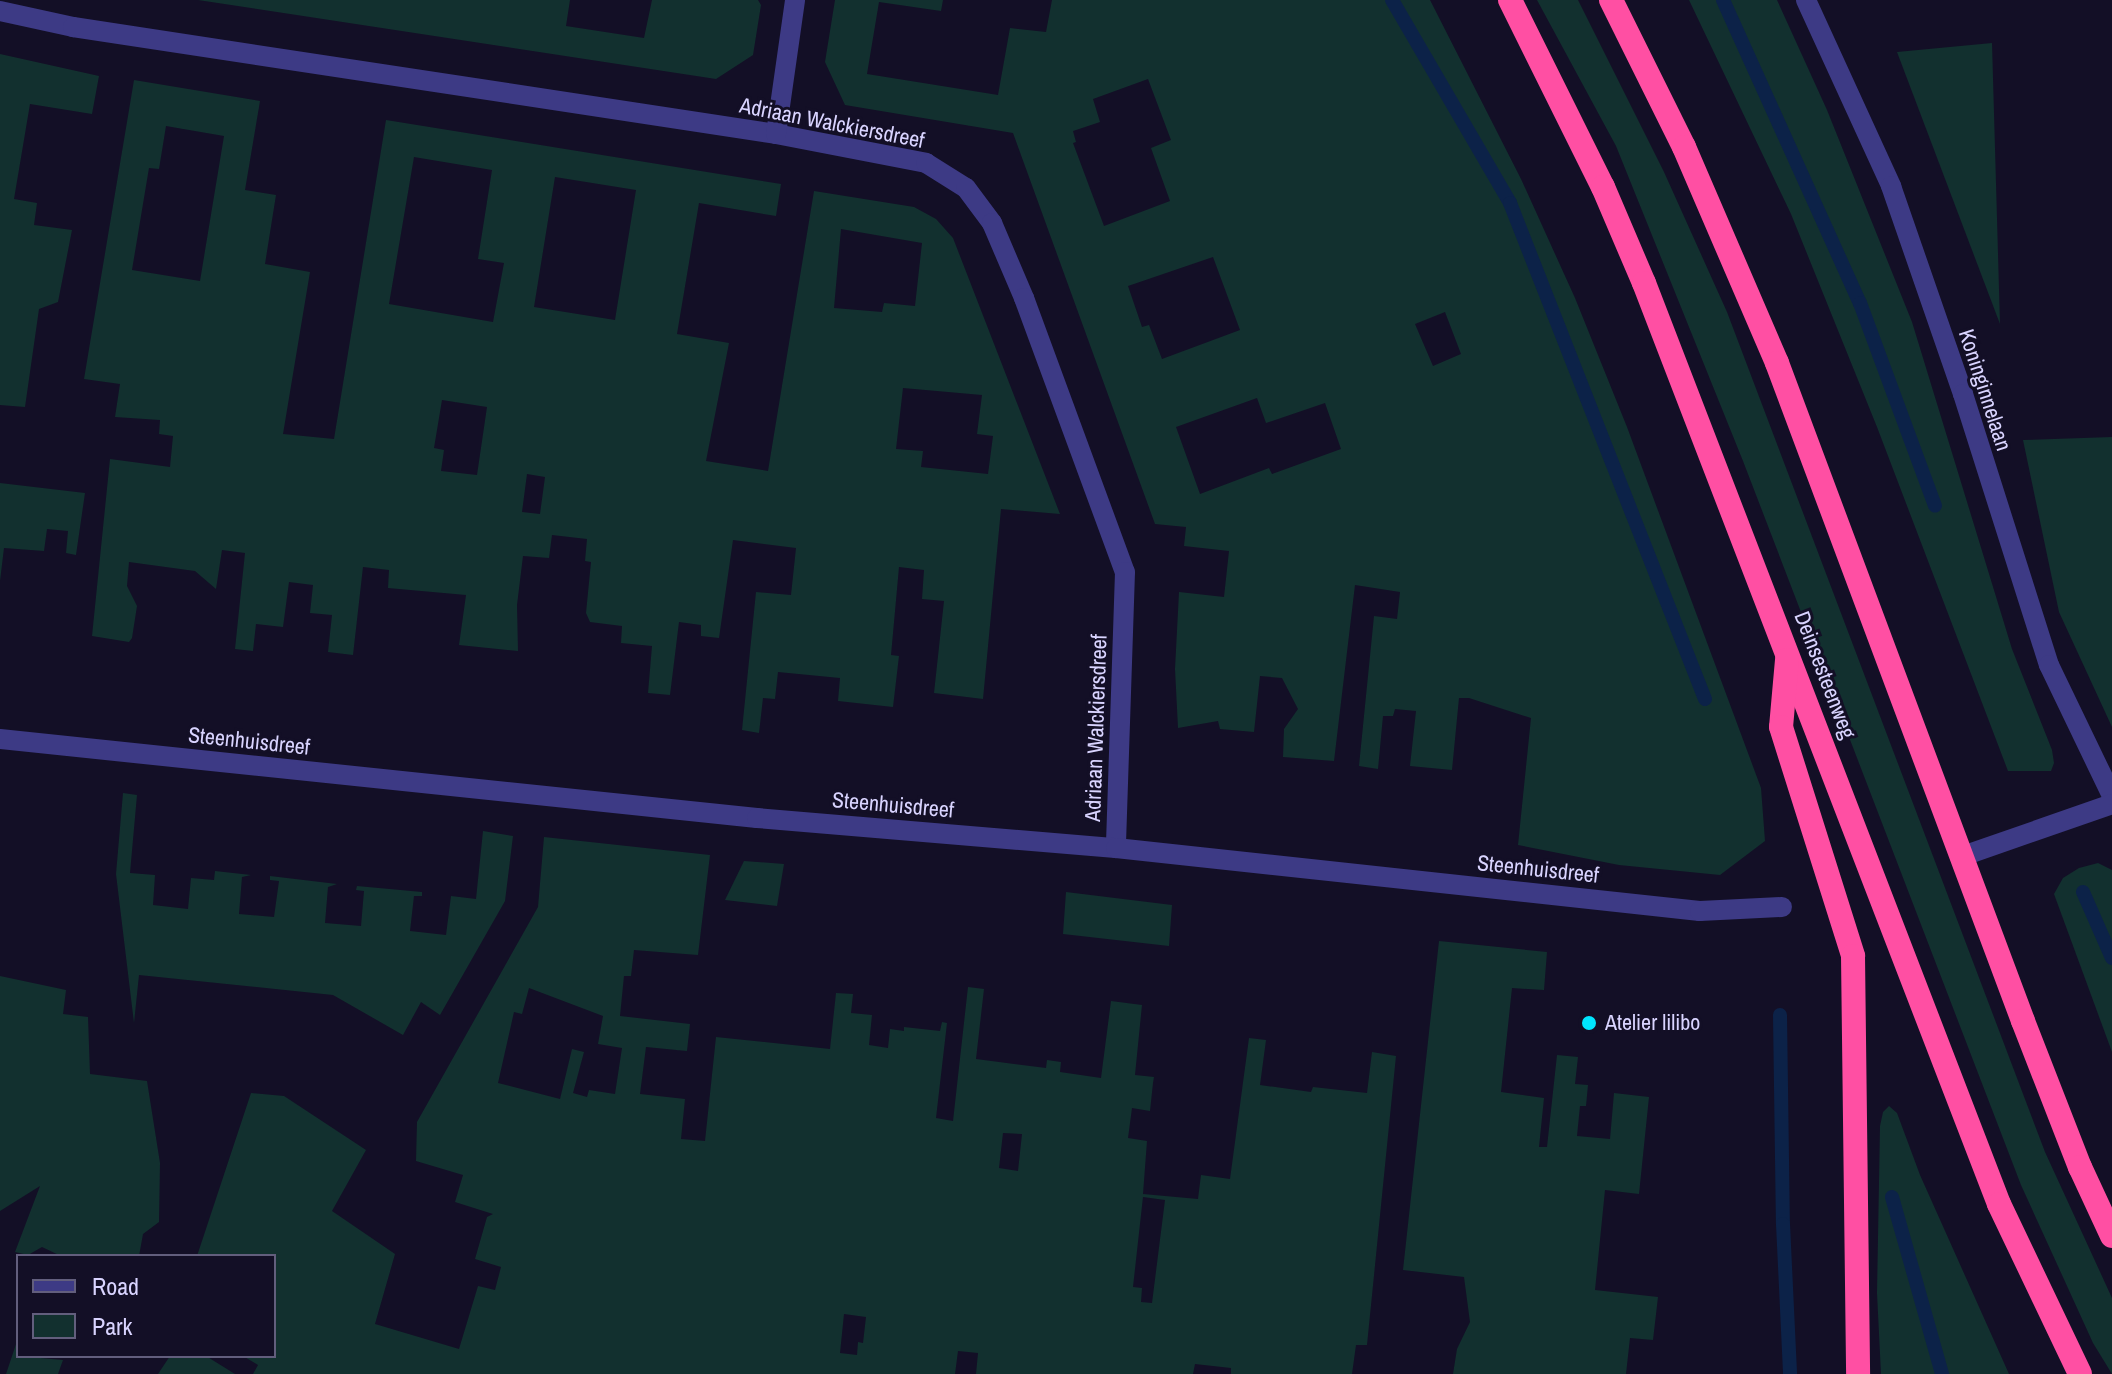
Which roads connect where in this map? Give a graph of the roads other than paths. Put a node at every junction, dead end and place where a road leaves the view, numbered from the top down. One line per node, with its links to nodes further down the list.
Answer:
1 (795, 0): 6 (street)
2 (1510, 0): 7 (highway, Deinsesteenweg)
3 (1611, 0): 12 (highway)
4 (1806, 0): 9 (street, Koninginnelaan)
5 (0, 11): 6 (street, Adriaan Walckiersdreef)
6 (776, 134): 11 (street, Adriaan Walckiersdreef)
7 (1788, 651): 15 (highway); 16 (highway, Deinsesteenweg)
8 (0, 739): 11 (street, Steenhuisdreef)
9 (2112, 796)
10 (2112, 804): 12 (street)
11 (1116, 848): 13 (street, Steenhuisdreef)
12 (1960, 857): 14 (highway)
13 (1782, 907)
14 (2112, 1236)
15 (1858, 1374)
16 (2080, 1374)

